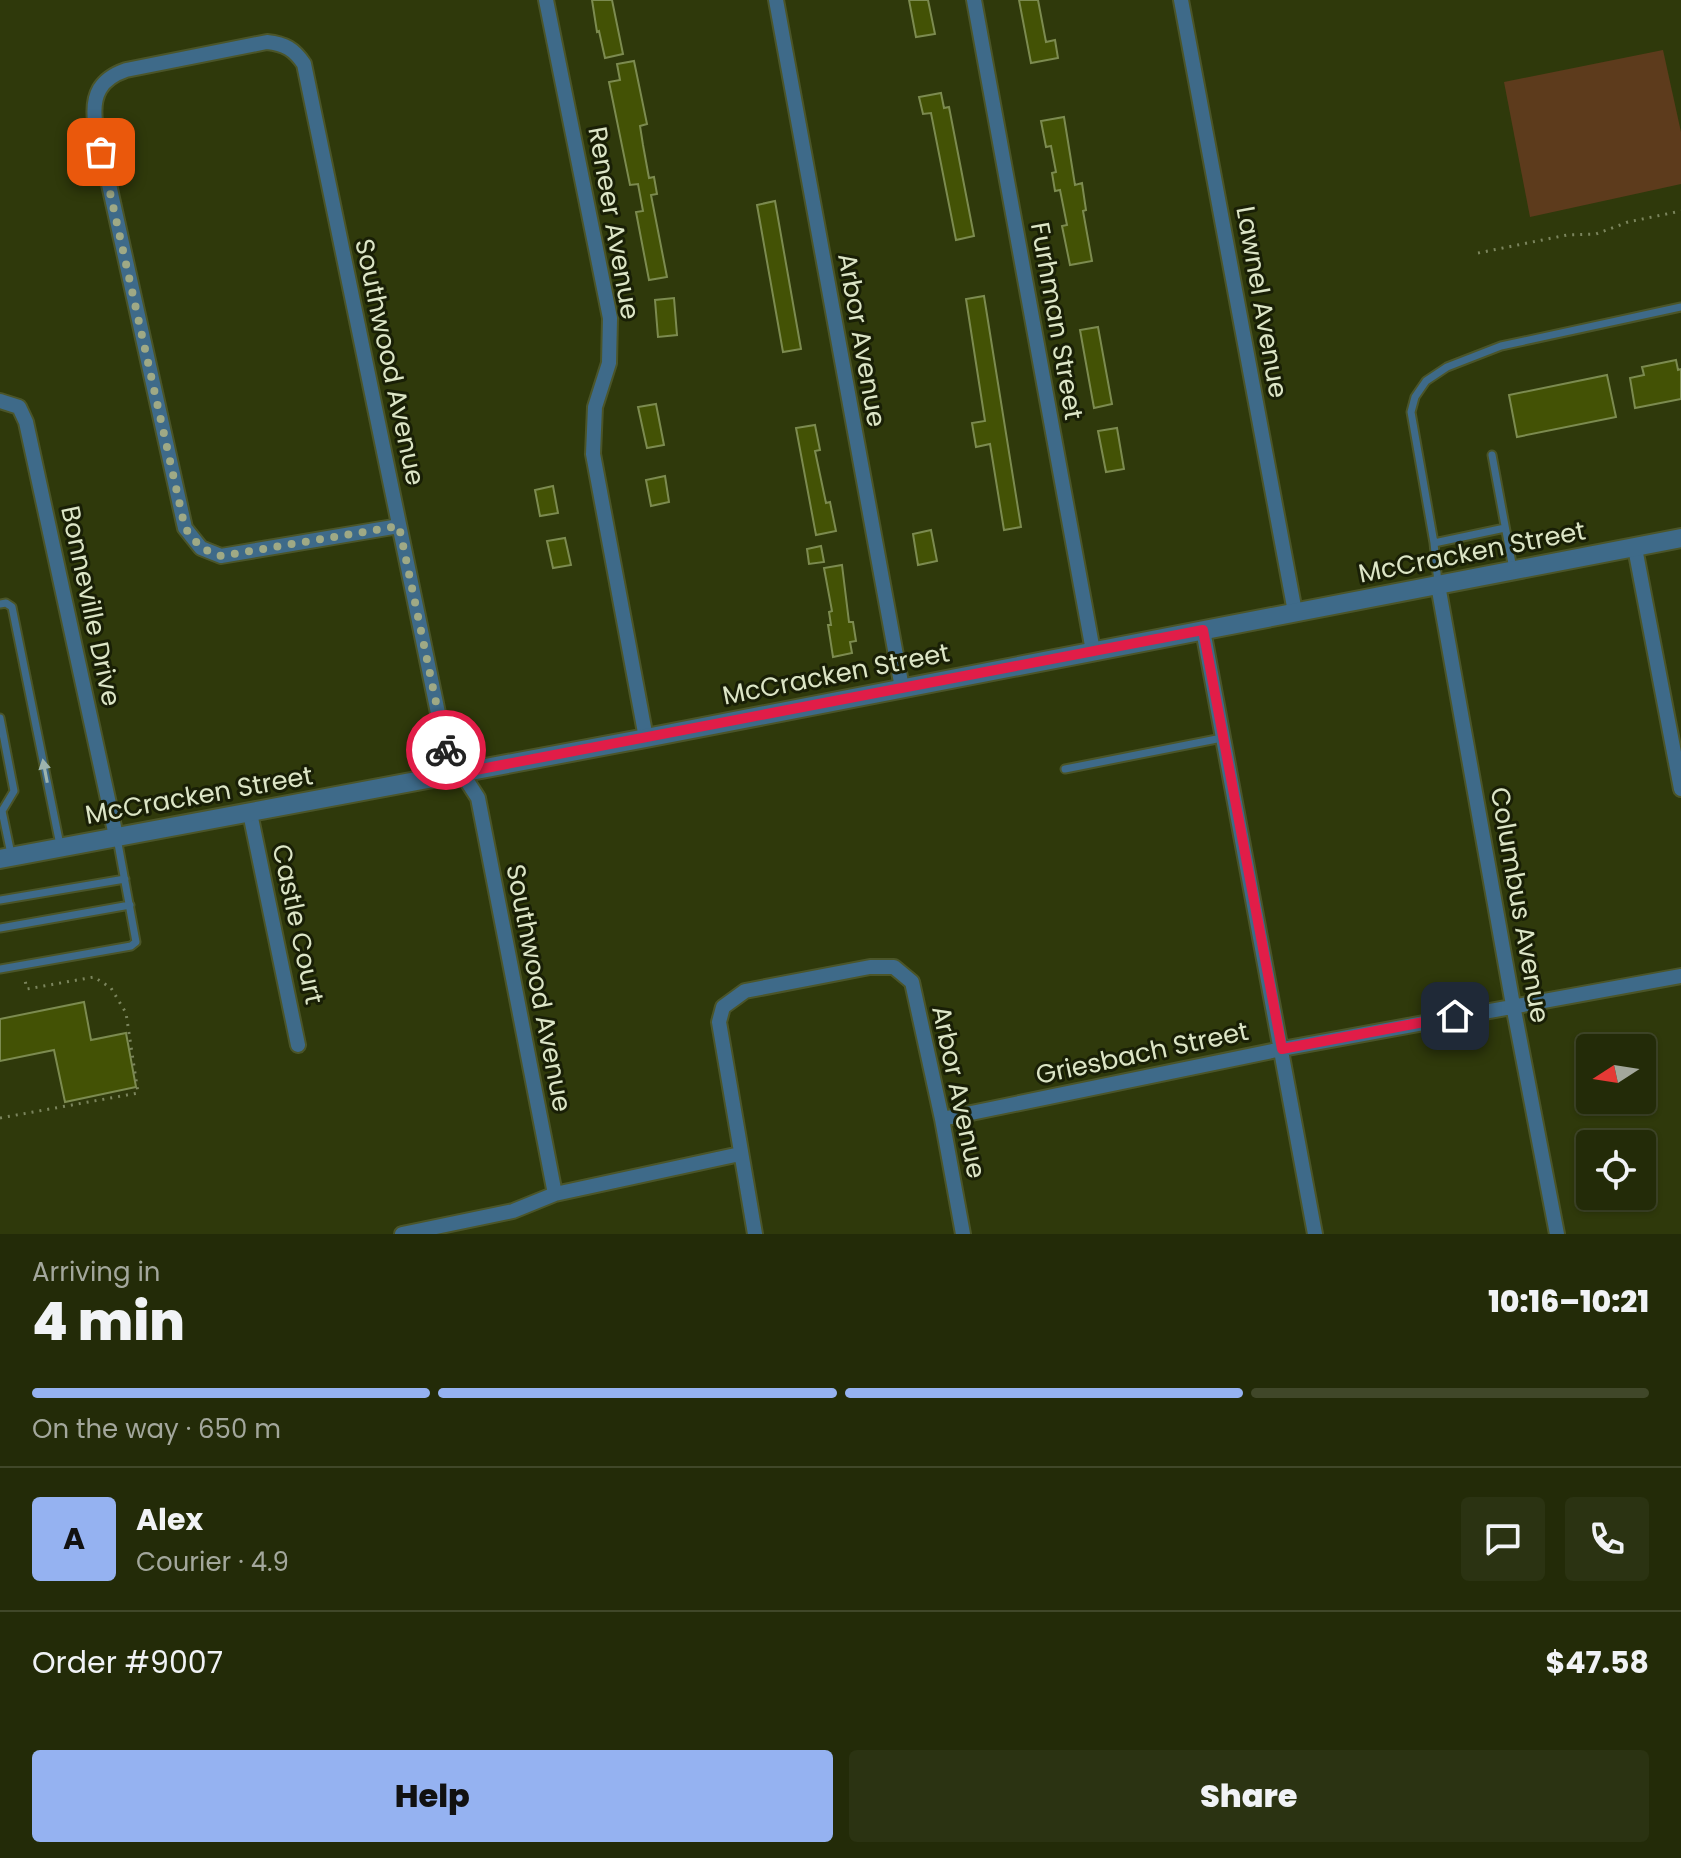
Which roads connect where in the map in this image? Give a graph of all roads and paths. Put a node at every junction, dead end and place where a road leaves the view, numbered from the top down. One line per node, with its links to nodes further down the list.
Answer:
1 (546, 0): 24 (street, Reneer Avenue)
2 (776, 0): 21 (street, Arbor Avenue)
3 (974, 0): 20 (street, Furhman Street)
4 (1181, 0): 18 (street, Lawnel Avenue)
5 (1681, 211): 6 (path)
6 (1478, 253)
7 (1681, 307): 13 (lane)
8 (0, 401): 29 (street, Bonneville Drive)
9 (1492, 455): 11 (lane)
10 (399, 526): 10 (street, Southwood Avenue); 26 (street, Southwood Avenue)
11 (1505, 528): 13 (lane); 15 (lane)
12 (1681, 538): 14 (street, McCracken Street)
13 (1434, 543): 16 (lane)
14 (1635, 548): 15 (street, McCracken Street); 27 (street)
15 (1514, 571): 16 (street, McCracken Street)
16 (1438, 585): 18 (street, McCracken Street); 39 (street, Columbus Avenue)
17 (0, 604): 30 (lane, one-way to 17)
18 (1295, 612): 19 (street, McCracken Street)
19 (1203, 630): 20 (street, McCracken Street); 23 (street)
20 (1093, 651): 21 (street, McCracken Street)
21 (902, 688): 24 (street, McCracken Street)
22 (0, 718): 31 (lane)
23 (1224, 737): 25 (lane); 41 (street)
24 (646, 738): 26 (street, McCracken Street)
25 (1065, 769)
26 (460, 773): 28 (street, McCracken Street); 45 (street, Southwood Avenue)
27 (1681, 789)
28 (250, 813): 29 (street, McCracken Street); 40 (street, Castle Court)
29 (116, 836): 30 (street, McCracken Street); 32 (lane)
30 (60, 847): 31 (street, McCracken Street)
31 (6, 858)
32 (125, 879): 33 (lane); 34 (lane)
33 (0, 900)
34 (130, 905): 35 (lane); 36 (lane)
35 (0, 928)
36 (21, 965): 37 (lane); 42 (path)
37 (0, 969)
38 (1681, 976): 39 (street, Griesbach Street)
39 (1513, 1005): 41 (street, Griesbach Street); 50 (street, Columbus Avenue)
40 (298, 1045)
41 (1282, 1049): 43 (street, Griesbach Street); 49 (street)
42 (0, 1118)
43 (942, 1119): 44 (street, Arbor Avenue); 48 (street, Arbor Avenue)
44 (740, 1154): 45 (street); 47 (street)
45 (555, 1194): 46 (street)
46 (402, 1234)
47 (755, 1234)
48 (963, 1234)
49 (1315, 1234)
50 (1557, 1234)

